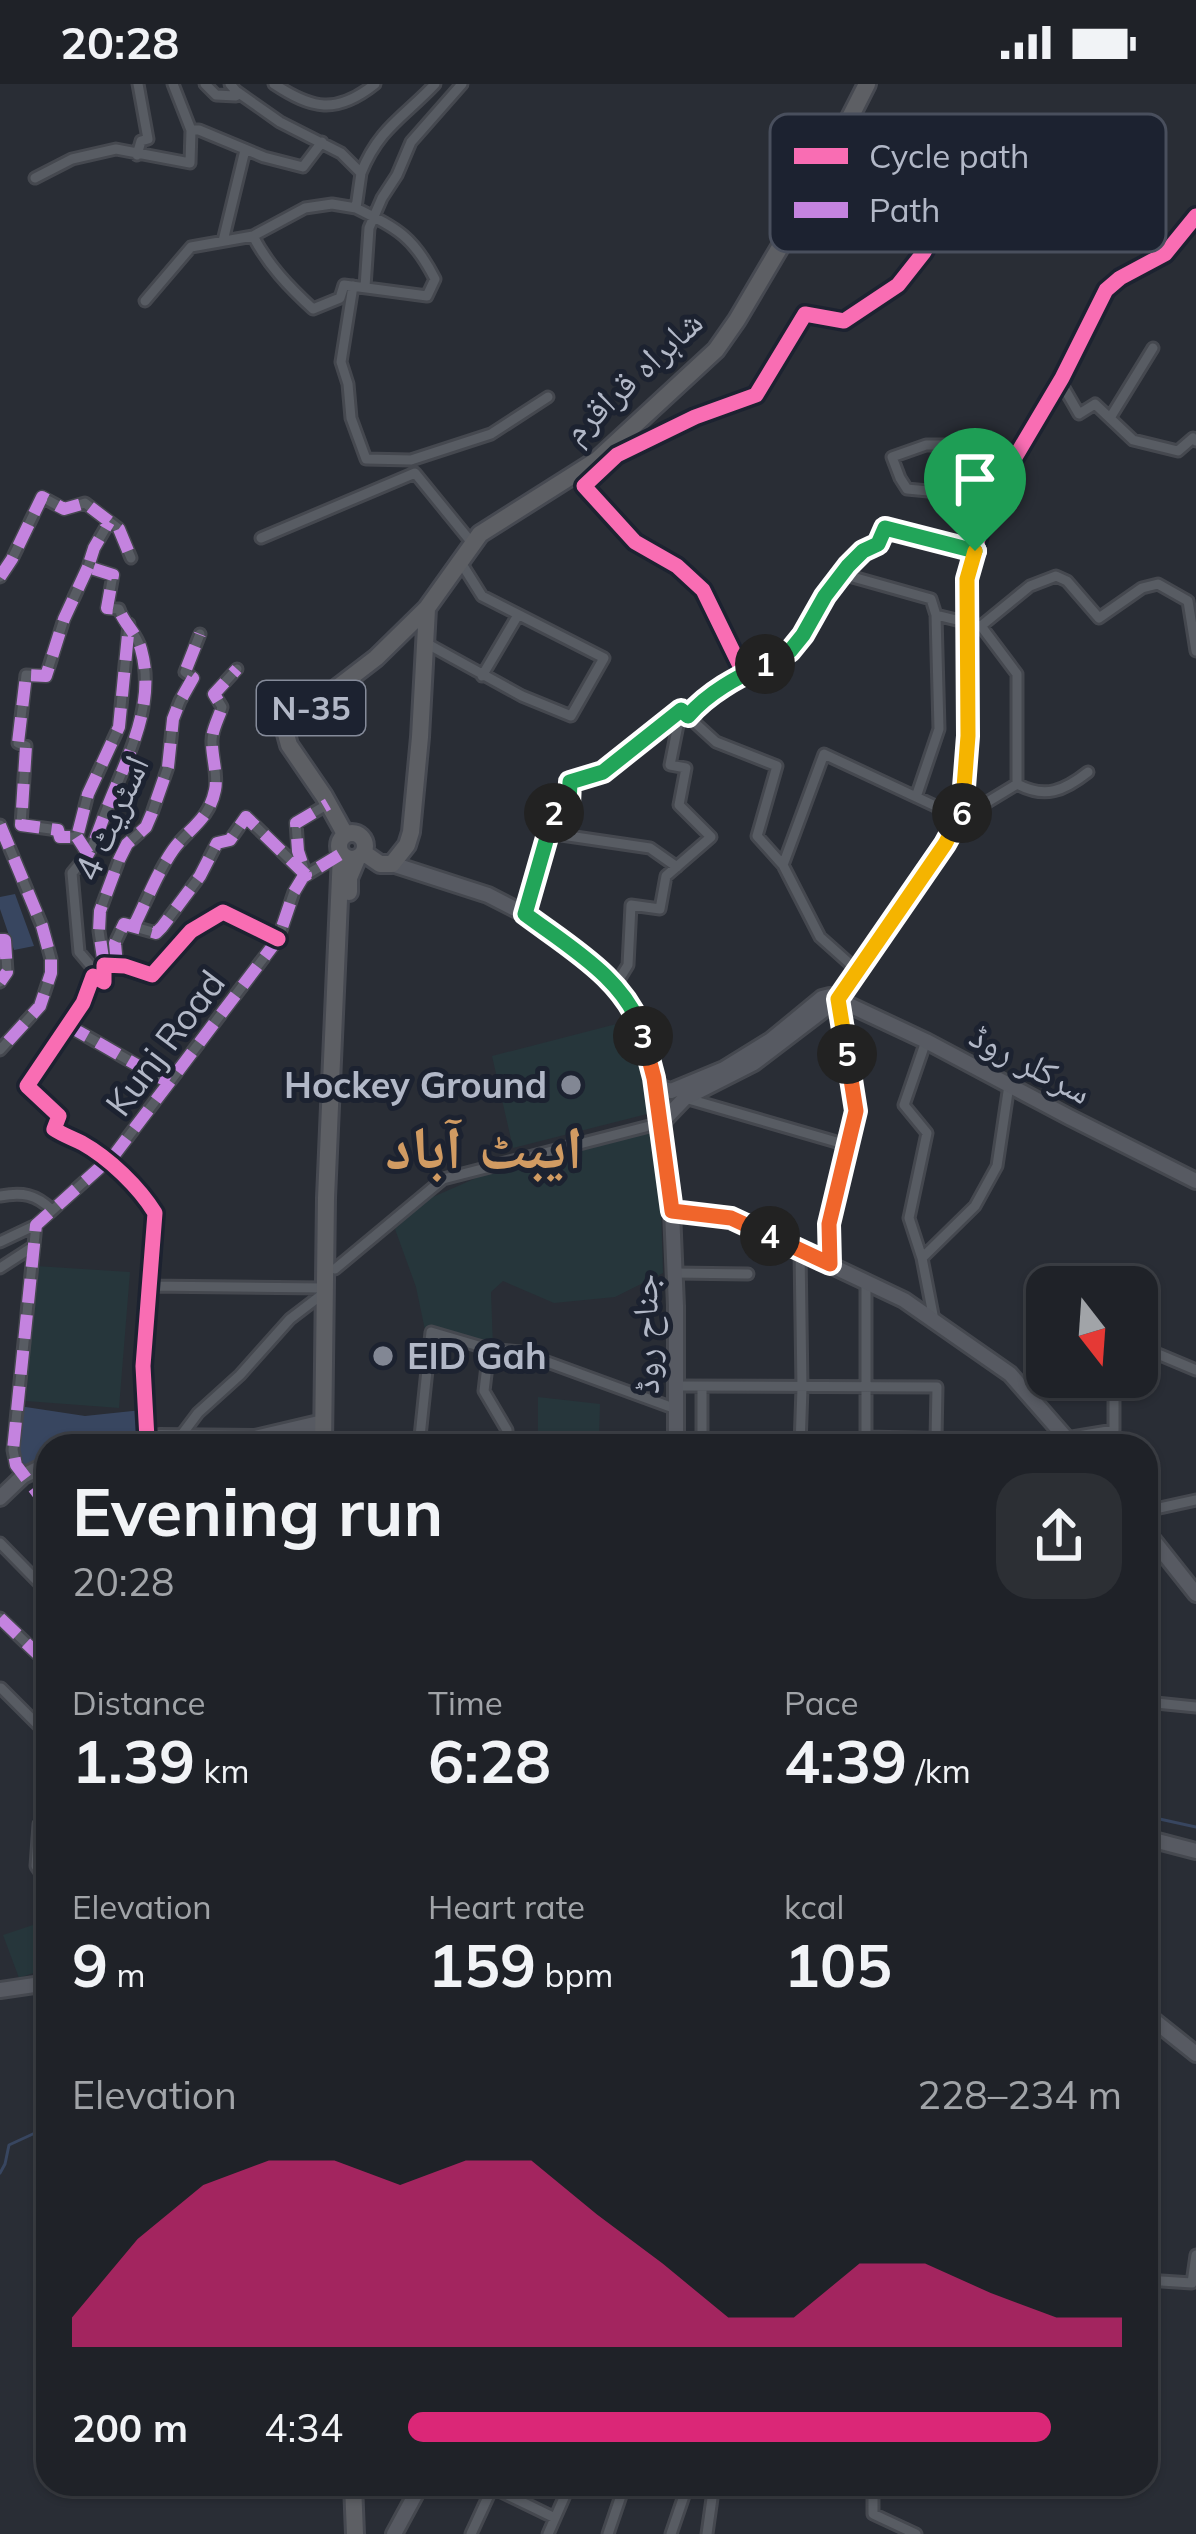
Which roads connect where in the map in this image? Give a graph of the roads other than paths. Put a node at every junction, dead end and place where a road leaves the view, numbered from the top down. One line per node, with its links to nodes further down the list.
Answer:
1 (138, 84): 14 (street)
2 (173, 84): 11 (street)
3 (205, 84): 9 (street)
4 (274, 84): 5 (street)
5 (374, 84)
6 (435, 84): 15 (street)
7 (462, 84): 19 (street)
8 (867, 84): 10 (highway, شاہراہ قراقرم / N-35)
9 (233, 87): 12 (street)
10 (851, 114)
11 (191, 130): 13 (street); 14 (street)
12 (322, 142): 13 (street); 15 (street)
13 (245, 150): 21 (street)
14 (137, 155): 16 (street)
15 (361, 173): 17 (street)
16 (34, 178)
17 (356, 208): 19 (street); 20 (street)
18 (1196, 216): 27 (street)
19 (374, 217): 24 (street); 24 (street)
20 (253, 236): 21 (street); 24 (street)
21 (223, 241): 25 (street)
22 (777, 252): 35 (highway, شاہراہ قراقرم / N-35)
23 (925, 252): 53 (street)
24 (359, 287): 28 (street)
25 (145, 301)
26 (1154, 348): 29 (street)
27 (1060, 381): 29 (street); 32 (street)
28 (548, 397)
29 (1110, 418): 30 (street)
30 (1196, 441)
31 (944, 492): 31 (street); 32 (street)
32 (988, 503): 36 (street)
33 (109, 522): 37 (street); 39 (street); 41 (street)
34 (261, 538): 35 (street)
35 (472, 543): 38 (highway, شاہراہ قراقرم / N-35)
36 (975, 551): 40 (street); 46 (street)
37 (131, 558)
38 (460, 561): 42 (highway, شاہراہ قراقرم / N-35); 43 (street)
39 (88, 567): 45 (street); 63 (street)
40 (842, 574): 44 (street); 53 (street)
41 (0, 577)
42 (427, 608): 49 (highway, شاہراہ قراقرم / N-35); 50 (highway, شاہراہ قراقرم / N-35)
43 (518, 615): 54 (street); 54 (street)
44 (936, 615): 46 (street); 58 (street)
45 (129, 624): 63 (street); 64 (street)
46 (968, 624): 47 (street); 60 (street)
47 (981, 626): 51 (street); 57 (street)
48 (200, 634): 74 (street, اسٹریٹ 4)
49 (393, 642): 50 (highway); 59 (highway, شاہراہ قراقرم / N-35)
50 (423, 650): 54 (street); 66 (highway, شاہراہ قراقرم / N-35)
51 (1196, 651)
52 (237, 669): 71 (street)
53 (744, 674): 55 (street)
54 (482, 676)
55 (685, 713): 62 (street); 67 (street); 68 (street)
56 (1088, 772): 57 (street)
57 (1017, 784): 60 (street)
58 (916, 797): 60 (street); 67 (street)
59 (328, 804): 65 (highway, شاہراہ قراقرم / N-35); 69 (street)
60 (962, 818): 76 (street)
61 (0, 825): 83 (street)
62 (548, 833): 68 (street); 70 (street)
63 (77, 837): 64 (street)
64 (88, 854): 78 (street)
65 (354, 855): 66 (highway); 69 (street); 102 (highway, شاہراہ قراقرم / N-35); 107 (highway, شاہراہ قراقرم / N-35)
66 (392, 864): 70 (main road, جناح روڈ)
67 (783, 865): 76 (street)
68 (677, 867): 79 (street)
69 (306, 875): 71 (street); 72 (street, Kunj Road)
70 (525, 914): 79 (main road, جناح روڈ)
71 (134, 926): 75 (street)
72 (278, 939): 75 (street); 84 (street, Kunj Road)
73 (0, 940): 77 (street)
74 (104, 965): 75 (street); 78 (street, اسٹریٹ 4)
75 (117, 965)
76 (858, 971): 80 (street)
77 (0, 982)
78 (104, 982): 81 (street)
79 (615, 986): 86 (main road, جناح روڈ)
80 (838, 999): 82 (main road, سرکلر روڈ); 87 (main road); 89 (street)
81 (66, 1025): 84 (street); 90 (street)
82 (926, 1041): 85 (main road, سرکلر روڈ); 99 (street)
83 (0, 1050)
84 (169, 1082): 90 (street, Kunj Road)
85 (1009, 1085): 91 (main road, سرکلر روڈ); 99 (street)
86 (655, 1086): 87 (main road); 88 (main road, جناح روڈ)
87 (683, 1093): 88 (main road); 89 (street)
88 (661, 1123): 94 (main road, جناح روڈ); 102 (street)
89 (847, 1145): 100 (street)
90 (106, 1161): 93 (street, Kunj Road); 106 (street)
91 (1196, 1181)
92 (0, 1196): 93 (street)
93 (52, 1210): 95 (street, Kunj Road)
94 (672, 1211): 98 (main road); 103 (main road, جناح روڈ)
95 (36, 1225): 96 (street, Kunj Road); 97 (street)
96 (0, 1242)
97 (34, 1246): 101 (street); 134 (street)
98 (800, 1250): 100 (main road); 115 (street)
99 (922, 1258): 108 (street)
100 (830, 1264): 105 (main road)
101 (0, 1268)
102 (335, 1269): 123 (highway, شاہراہ قراقرم / N-35)
103 (675, 1273): 104 (street); 112 (main road, جناح روڈ)
104 (748, 1274)
105 (866, 1281): 108 (main road); 114 (street)
106 (149, 1286): 107 (street); 119 (street)
107 (324, 1291): 118 (highway, شاہراہ قراقرم / N-35); 120 (street)
108 (934, 1321): 131 (main road)
109 (489, 1349): 117 (street); 124 (street); 125 (street)
110 (1158, 1353): 111 (street)
111 (1196, 1370)
112 (676, 1386): 113 (street); 117 (main road, جناح روڈ)
113 (702, 1387): 115 (street); 127 (street)
114 (866, 1387): 115 (street); 129 (street); 130 (street)
115 (802, 1388): 128 (street)
116 (1114, 1398): 132 (street)
117 (676, 1409): 126 (main road, جناح روڈ)
118 (322, 1422): 121 (main road); 122 (highway, شاہراہ قراقرم / N-35)
119 (147, 1434)
120 (184, 1434)
121 (272, 1434)
122 (326, 1434)
123 (329, 1434)
124 (419, 1434)
125 (507, 1434)
126 (676, 1434)
127 (702, 1434)
128 (800, 1434)
129 (866, 1434)
130 (936, 1434)
131 (1063, 1434)
132 (1098, 1434)
133 (36, 1470): 134 (main road)
134 (23, 1476): 135 (main road)
135 (0, 1498)
136 (1196, 1501): 137 (street)
137 (1158, 1509)
138 (0, 1544): 140 (street)
139 (1158, 1545): 141 (main road)
140 (36, 1580)
141 (1193, 1586)
142 (0, 1618): 143 (street)
143 (36, 1652)
144 (1, 1688): 147 (street)
145 (1158, 1703): 146 (street)
146 (1196, 1707)
147 (36, 1723)
148 (1158, 1841): 149 (main road)
149 (1196, 1851)
150 (36, 1985): 151 (main road)
151 (0, 1990)
152 (1158, 2024): 153 (main road)
153 (1196, 2054)
154 (1196, 2255): 155 (street)
155 (1158, 2281)
156 (343, 2496): 167 (highway)
157 (354, 2496): 168 (highway)
158 (415, 2496): 169 (main road)
159 (487, 2496): 170 (street)
160 (512, 2496): 166 (street)
161 (565, 2496): 166 (street)
162 (621, 2496): 172 (street)
163 (684, 2496): 173 (street)
164 (712, 2496): 174 (street)
165 (873, 2496): 175 (street)
166 (555, 2518): 171 (street)
167 (345, 2534)
168 (356, 2534)
169 (394, 2534)
170 (471, 2534)
171 (548, 2534)
172 (608, 2534)
173 (671, 2534)
174 (707, 2534)
175 (916, 2534)

